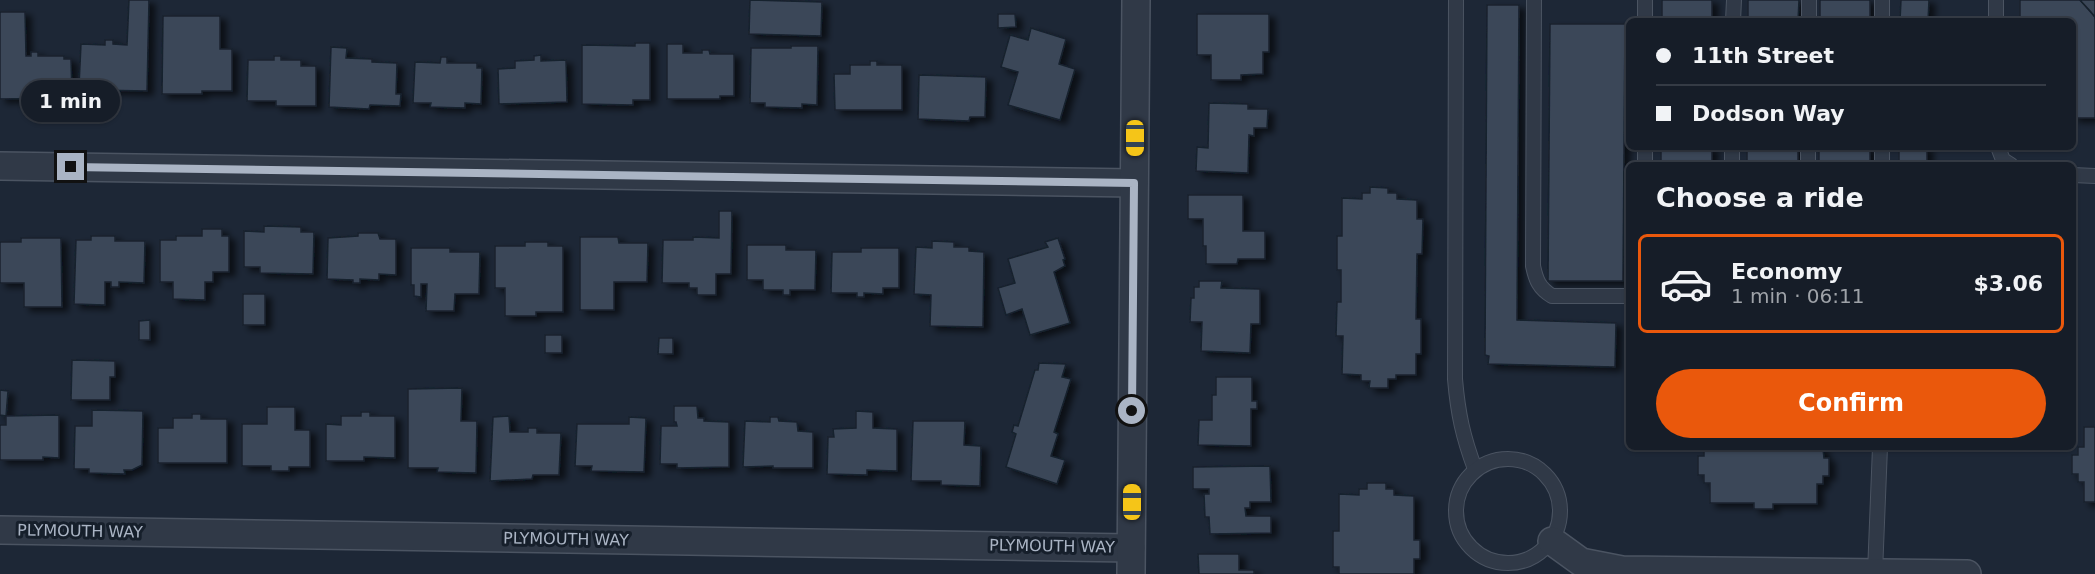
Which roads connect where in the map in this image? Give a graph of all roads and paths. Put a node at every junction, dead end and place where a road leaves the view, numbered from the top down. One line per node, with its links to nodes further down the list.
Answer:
1 (1136, 0): 17 (street)
2 (1456, 0): 20 (lane)
3 (1534, 0): 18 (lane)
4 (1645, 0): 9 (lane)
5 (1734, 0): 10 (lane)
6 (1809, 0): 11 (lane)
7 (1882, 0): 12 (lane)
8 (1996, 0): 13 (lane)
9 (1645, 18)
10 (1733, 18)
11 (1809, 18)
12 (1882, 18)
13 (1996, 18)
14 (0, 166): 17 (street)
15 (2076, 175): 16 (lane)
16 (2095, 176)
17 (1134, 183): 23 (street)
18 (1626, 296)
19 (1880, 450): 24 (lane)
20 (1476, 469): 22 (lane); 22 (lane)
21 (0, 530): 23 (street, PLYMOUTH WAY)
22 (1552, 541): 24 (street)
23 (1131, 561)
24 (1875, 573): 25 (street)
25 (1967, 574)

